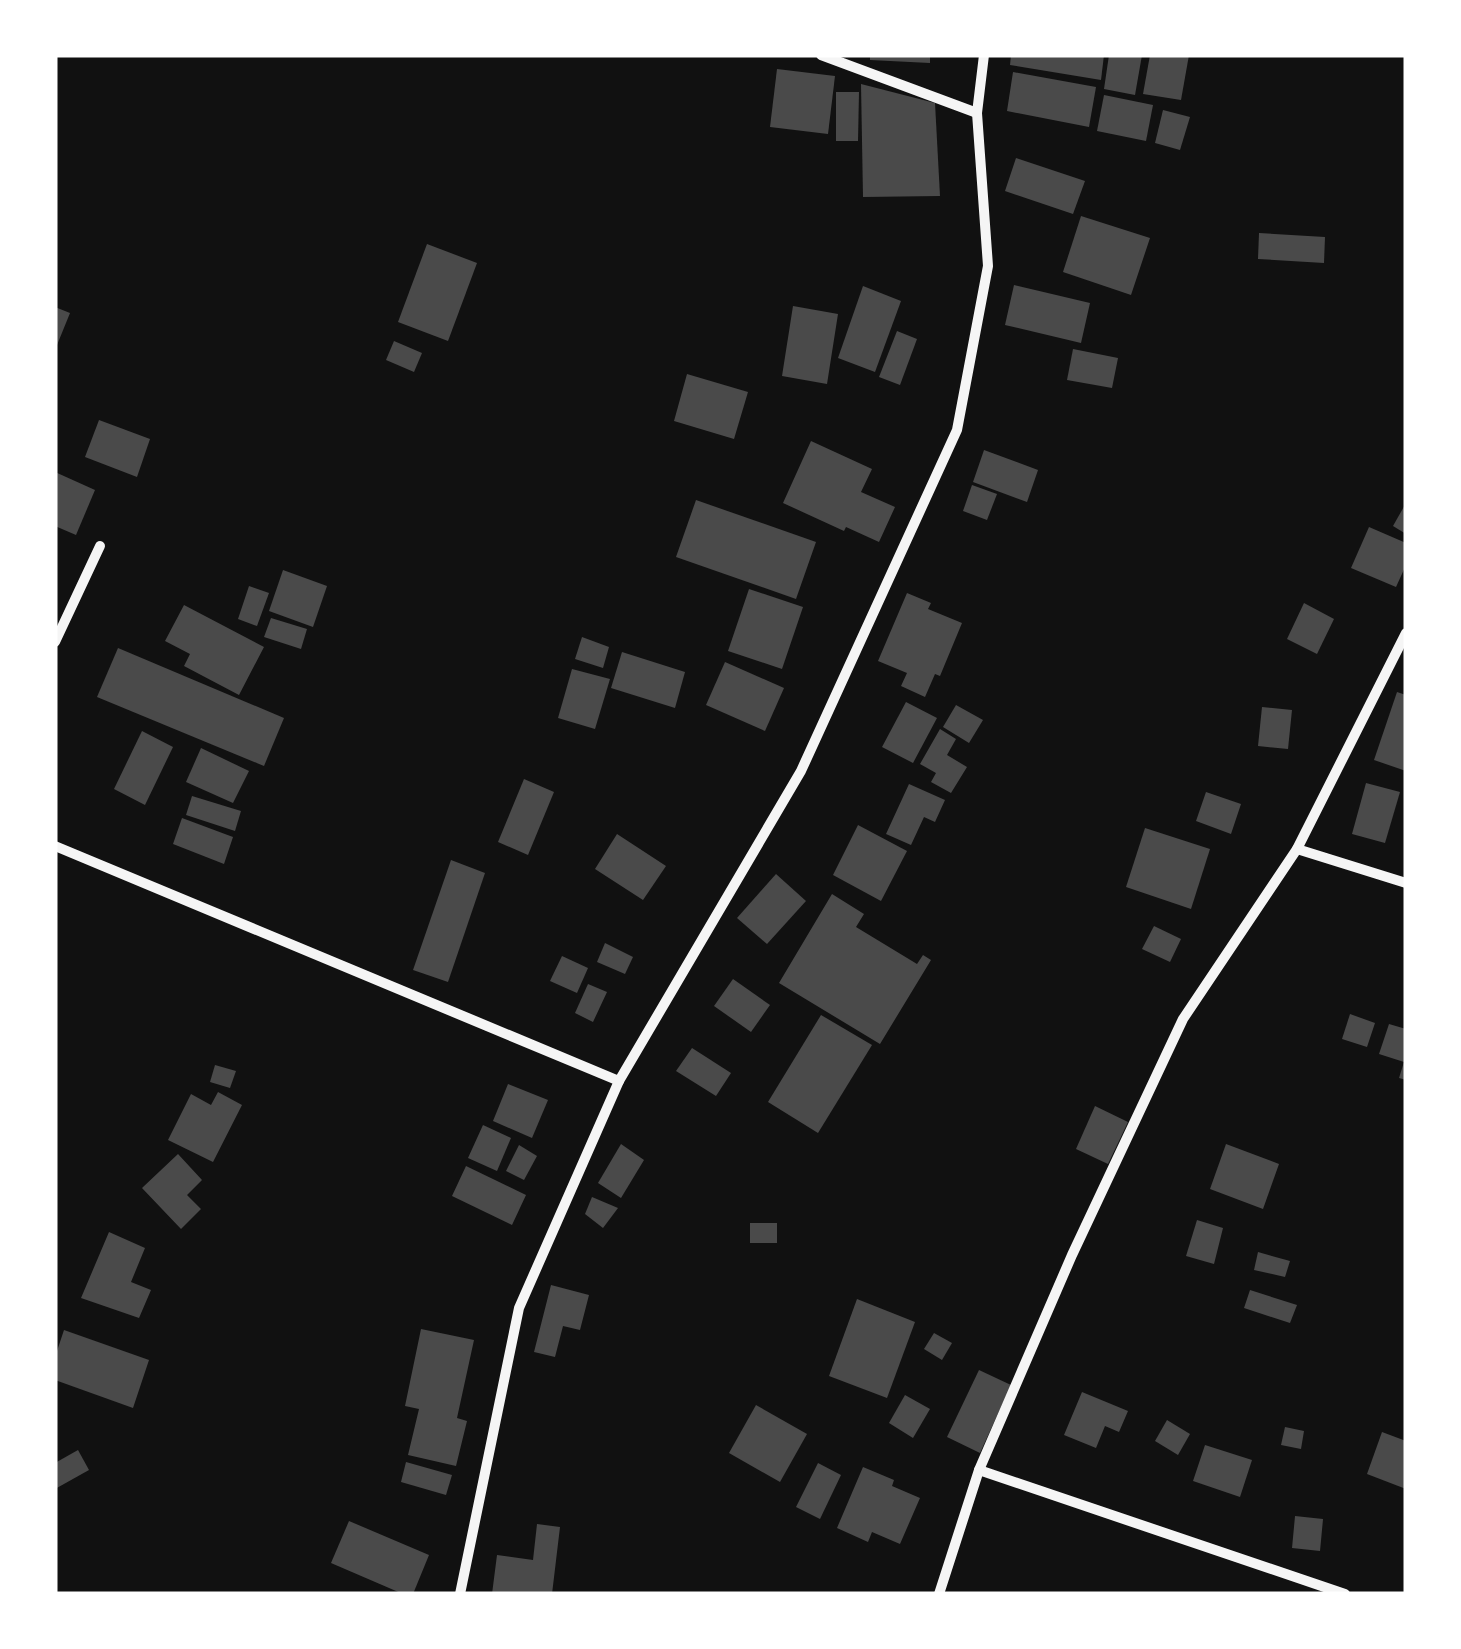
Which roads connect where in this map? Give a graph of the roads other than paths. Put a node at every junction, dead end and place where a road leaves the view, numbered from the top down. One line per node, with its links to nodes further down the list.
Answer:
1 (820, 55): 3 (street)
2 (984, 55): 3 (street)
3 (977, 113): 10 (street)
4 (100, 546): 6 (street)
5 (1404, 641): 8 (street)
6 (55, 642)
7 (55, 846): 10 (street)
8 (1297, 849): 9 (street); 11 (street)
9 (1406, 883)
10 (618, 1081): 12 (street)
11 (980, 1470): 13 (street); 14 (street)
12 (460, 1594)
13 (939, 1594)
14 (1345, 1594)

